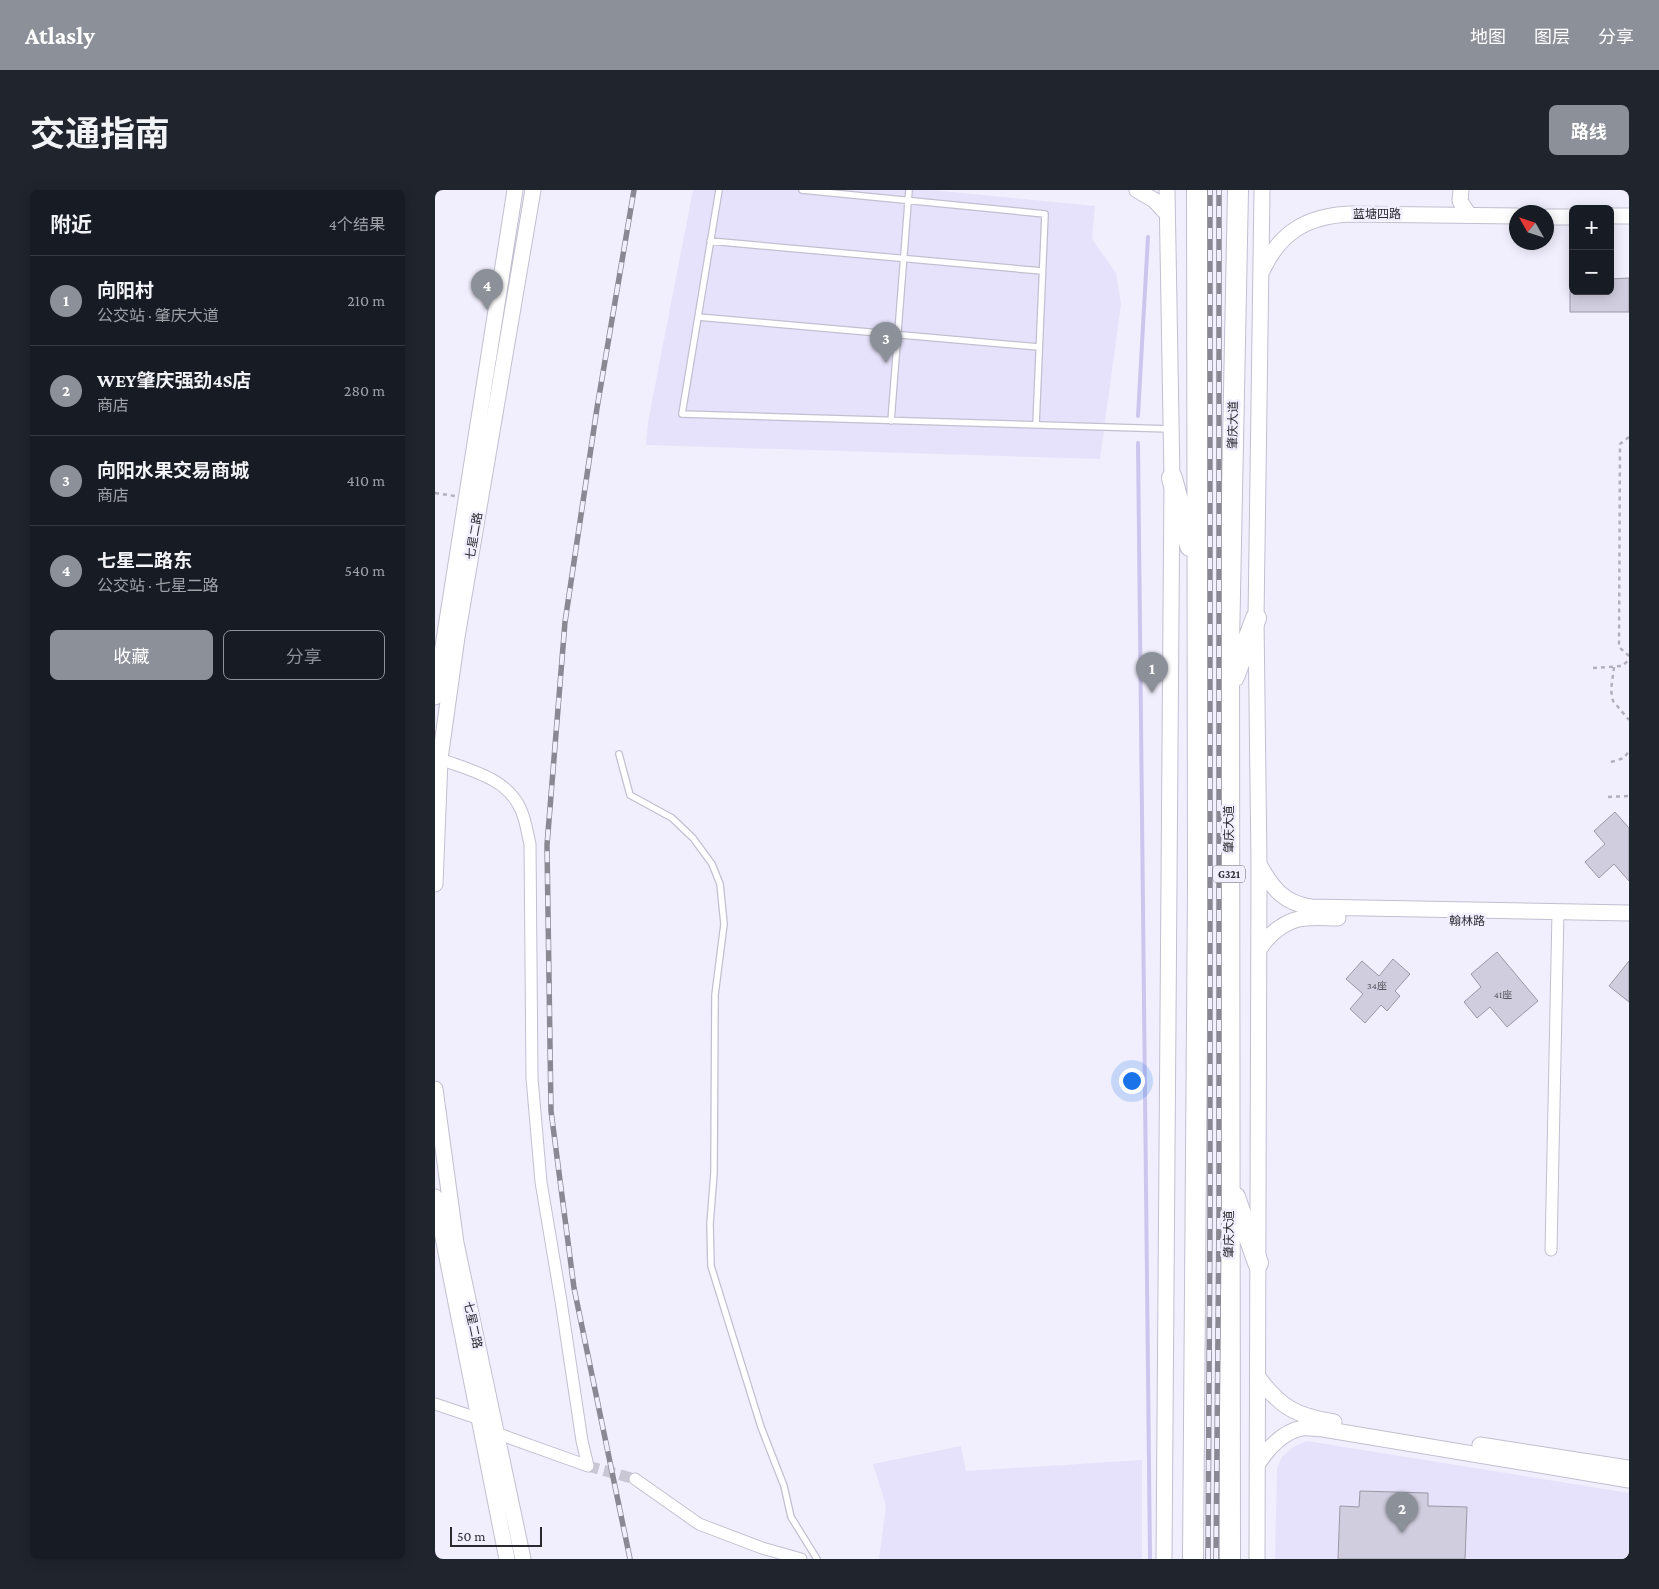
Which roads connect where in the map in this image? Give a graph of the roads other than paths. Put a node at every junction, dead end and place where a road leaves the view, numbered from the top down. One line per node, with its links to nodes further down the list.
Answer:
1 (515, 190): 34 (street, 七星二路)
2 (533, 190): 36 (street, 七星二路)
3 (719, 190): 20 (lane)
4 (802, 190): 12 (lane)
5 (909, 190): 12 (lane)
6 (1137, 190): 13 (street)
7 (1167, 190): 13 (street)
8 (1197, 190): 31 (highway, G321)
9 (1238, 190): 33 (highway, 肇庆大道 / G321)
10 (1262, 190): 23 (street)
11 (1461, 190): 14 (street)
12 (908, 201): 21 (lane); 22 (lane)
13 (1167, 214): 29 (street)
14 (1469, 215): 15 (street, 蓝塘四路); 23 (street, 蓝塘四路)
15 (1509, 216)
16 (1614, 216): 17 (street)
17 (1629, 216)
18 (1554, 217): 19 (street)
19 (1569, 217)
20 (710, 241): 21 (lane); 24 (lane)
21 (903, 259): 22 (lane); 25 (lane)
22 (1042, 272): 26 (lane)
23 (1261, 272): 32 (street)
24 (698, 317): 25 (lane); 27 (lane)
25 (898, 334): 26 (lane); 27 (lane)
26 (1039, 346): 28 (lane)
27 (891, 420): 28 (lane)
28 (1036, 425): 29 (lane)
29 (1171, 429): 30 (street)
30 (1172, 478): 31 (highway); 61 (street)
31 (1197, 572): 62 (highway, G321)
32 (1256, 618): 33 (highway); 37 (street)
33 (1229, 691): 45 (highway, 肇庆大道 / G321)
34 (435, 697)
35 (619, 754): 60 (lane)
36 (437, 759): 38 (street, 七星二路); 52 (street)
37 (1259, 865): 39 (street); 43 (street)
38 (435, 884)
39 (1308, 912): 41 (street, 翰林路); 43 (street)
40 (1629, 913): 41 (street, 翰林路)
41 (1558, 917): 42 (street, 翰林路); 47 (street)
42 (1629, 923)
43 (1259, 950): 48 (street)
44 (435, 1089): 52 (street, 七星二路)
45 (1229, 1182): 48 (highway); 63 (highway, 肇庆大道 / G321)
46 (435, 1197): 51 (street, 七星二路)
47 (1551, 1250)
48 (1258, 1263): 49 (street)
49 (1258, 1377): 53 (street); 54 (street)
50 (435, 1404): 51 (street)
51 (479, 1419): 57 (street, 七星二路)
52 (496, 1433): 58 (street, 七星二路)
53 (1257, 1466): 56 (street); 64 (street)
54 (1629, 1468)
55 (635, 1479): 59 (street)
56 (1629, 1480)
57 (507, 1559)
58 (523, 1559)
59 (801, 1559)
60 (817, 1559)
61 (1164, 1559)
62 (1193, 1559)
63 (1230, 1559)
64 (1257, 1559)

